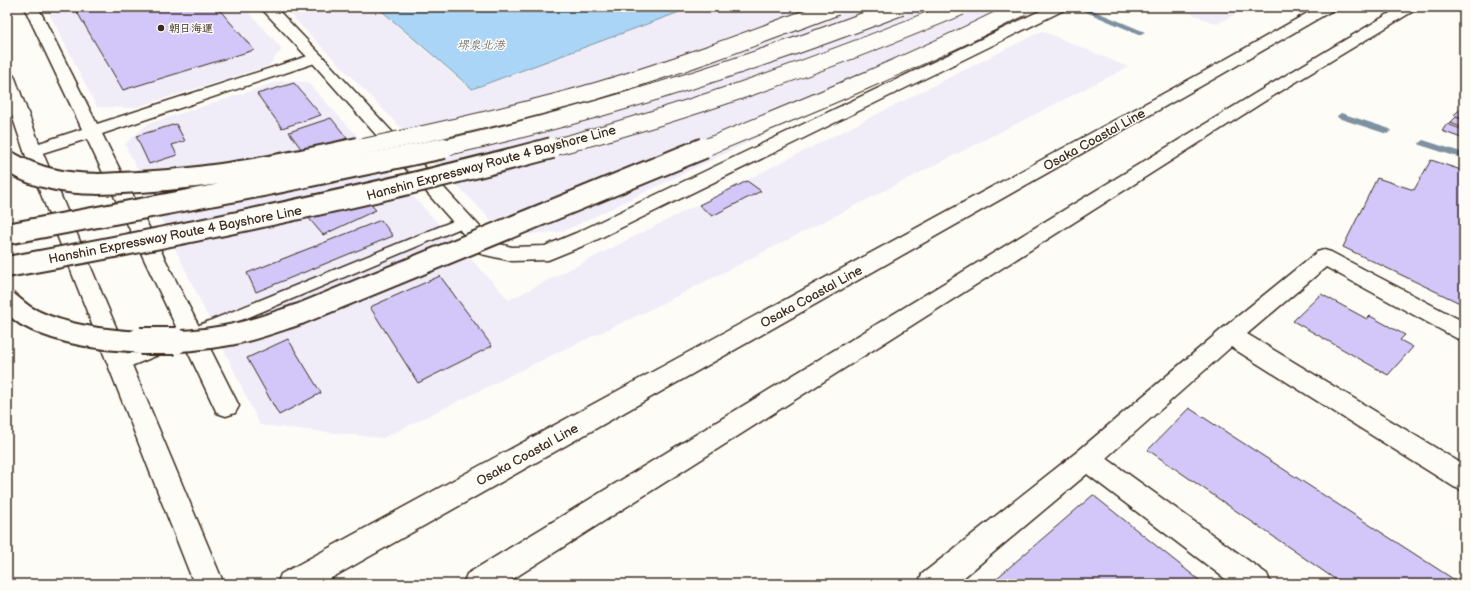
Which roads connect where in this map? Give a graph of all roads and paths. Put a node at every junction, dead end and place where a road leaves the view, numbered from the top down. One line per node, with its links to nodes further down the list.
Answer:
1 (31, 7): 12 (main road)
2 (267, 7): 10 (main road)
3 (836, 7): 14 (main road, bridge)
4 (901, 7): 16 (main road, Hanshin Expressway Route 4 Bayshore Line, bridge)
5 (962, 7): 17 (main road, Hanshin Expressway Route 4 Bayshore Line, bridge)
6 (1023, 7): 18 (main road, bridge)
7 (1058, 7): 15 (main road)
8 (1328, 7): 27 (main road, Osaka Coastal Line)
9 (1410, 7): 28 (main road)
10 (316, 58): 12 (main road); 15 (main road)
11 (7, 78): 13 (main road)
12 (92, 131): 13 (main road); 20 (main road)
13 (33, 151): 22 (main road)
14 (7, 161)
15 (463, 222): 20 (lane)
16 (7, 234)
17 (7, 267)
18 (7, 301)
19 (1464, 332): 21 (main road)
20 (192, 334): 22 (lane); 23 (main road)
21 (1230, 335): 24 (main road); 25 (main road)
22 (119, 364): 26 (main road)
23 (226, 406)
24 (1087, 459): 29 (main road); 30 (main road)
25 (1464, 479)
26 (209, 584)
27 (292, 584)
28 (478, 584)
29 (933, 584)
30 (1256, 584)

